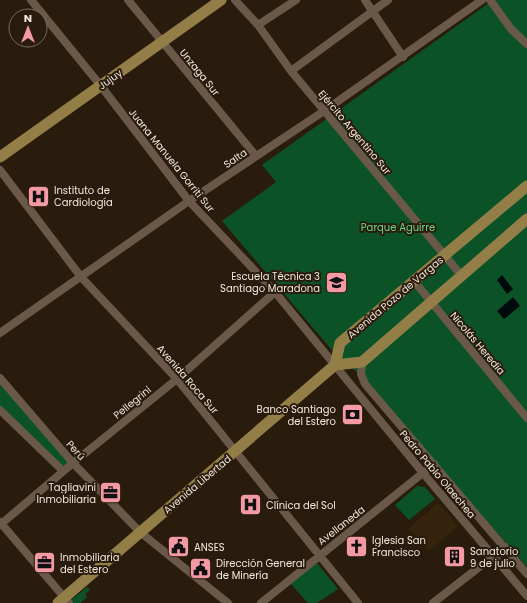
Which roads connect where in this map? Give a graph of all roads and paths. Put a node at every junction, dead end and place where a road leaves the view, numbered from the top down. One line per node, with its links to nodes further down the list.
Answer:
1 (31, 0): 16 (street, Juana Manuela Gorriti Sur)
2 (128, 0): 12 (street, Unzaga Sur)
3 (221, 0): 12 (main road, Jujuy)
4 (235, 0): 11 (street, Ejército Argentino Sur)
5 (296, 0): 11 (street)
6 (365, 0): 10 (street)
7 (388, 0): 10 (street)
8 (482, 0): 14 (street, Salta)
9 (490, 0): 13 (street)
10 (374, 11): 14 (street); 15 (street)
11 (258, 25): 15 (street, Ejército Argentino Sur)
12 (163, 41): 16 (main road, Jujuy); 18 (street, Unzaga Sur)
13 (527, 44)
14 (402, 56): 17 (street, Salta)
15 (291, 71): 17 (street, Ejército Argentino Sur)
16 (101, 86): 19 (main road, Jujuy); 22 (street, Juana Manuela Gorriti Sur)
17 (324, 111): 18 (street, Salta); 24 (street, Ejército Argentino Sur)
18 (256, 156): 22 (street, Salta)
19 (0, 157)
20 (0, 170): 26 (street, Avenida Roca Sur)
21 (527, 186): 24 (main road, Avenida Pozo de Vargas)
22 (189, 201): 26 (street, Salta); 28 (street, Juana Manuela Gorriti Sur)
23 (527, 218): 25 (main road)
24 (445, 255): 25 (street, Ejército Argentino Sur); 27 (main road, Avenida Pozo de Vargas)
25 (461, 275): 29 (main road)
26 (81, 277): 30 (street, Salta); 34 (street, Avenida Roca Sur)
27 (414, 281): 29 (street, Nicolás Heredia); 32 (main road, Avenida Pozo de Vargas)
28 (275, 292): 32 (street, Juana Manuela Gorriti Sur); 34 (street, Pellegrini)
29 (430, 302): 31 (main road); 36 (street, Nicolás Heredia)
30 (0, 333)
31 (362, 362): 32 (main road); 39 (street, Pedro Pablo Olaechea)
32 (335, 365): 37 (main road, Avenida Libertad); 41 (street, Pedro Pablo Olaechea)
33 (0, 378): 38 (street, Perú)
34 (177, 379): 37 (street, Avenida Roca Sur); 38 (street, Pellegrini)
35 (0, 410): 40 (street)
36 (527, 418)
37 (235, 451): 43 (main road, Avenida Libertad); 45 (street, Avenida Roca Sur)
38 (73, 463): 40 (street, Pellegrini); 43 (street, Perú)
39 (434, 464): 41 (street, Avellaneda); 44 (street, Pedro Pablo Olaechea)
40 (63, 471): 42 (street, Pellegrini)
41 (423, 473): 45 (street, Avellaneda); 46 (street, Pedro Pablo Olaechea)
42 (1, 524): 49 (street)
43 (140, 532): 49 (main road, Avenida Libertad); 50 (street, Perú)
44 (504, 547): 46 (street); 47 (street, Pedro Pablo Olaechea)
45 (318, 555): 51 (street, Avellaneda); 52 (street, Avenida Roca Sur)
46 (494, 555): 48 (street, Pedro Pablo Olaechea); 53 (street)
47 (527, 574)
48 (527, 596)
49 (64, 601)
50 (228, 603)
51 (261, 603)
52 (358, 603)
53 (433, 603)

